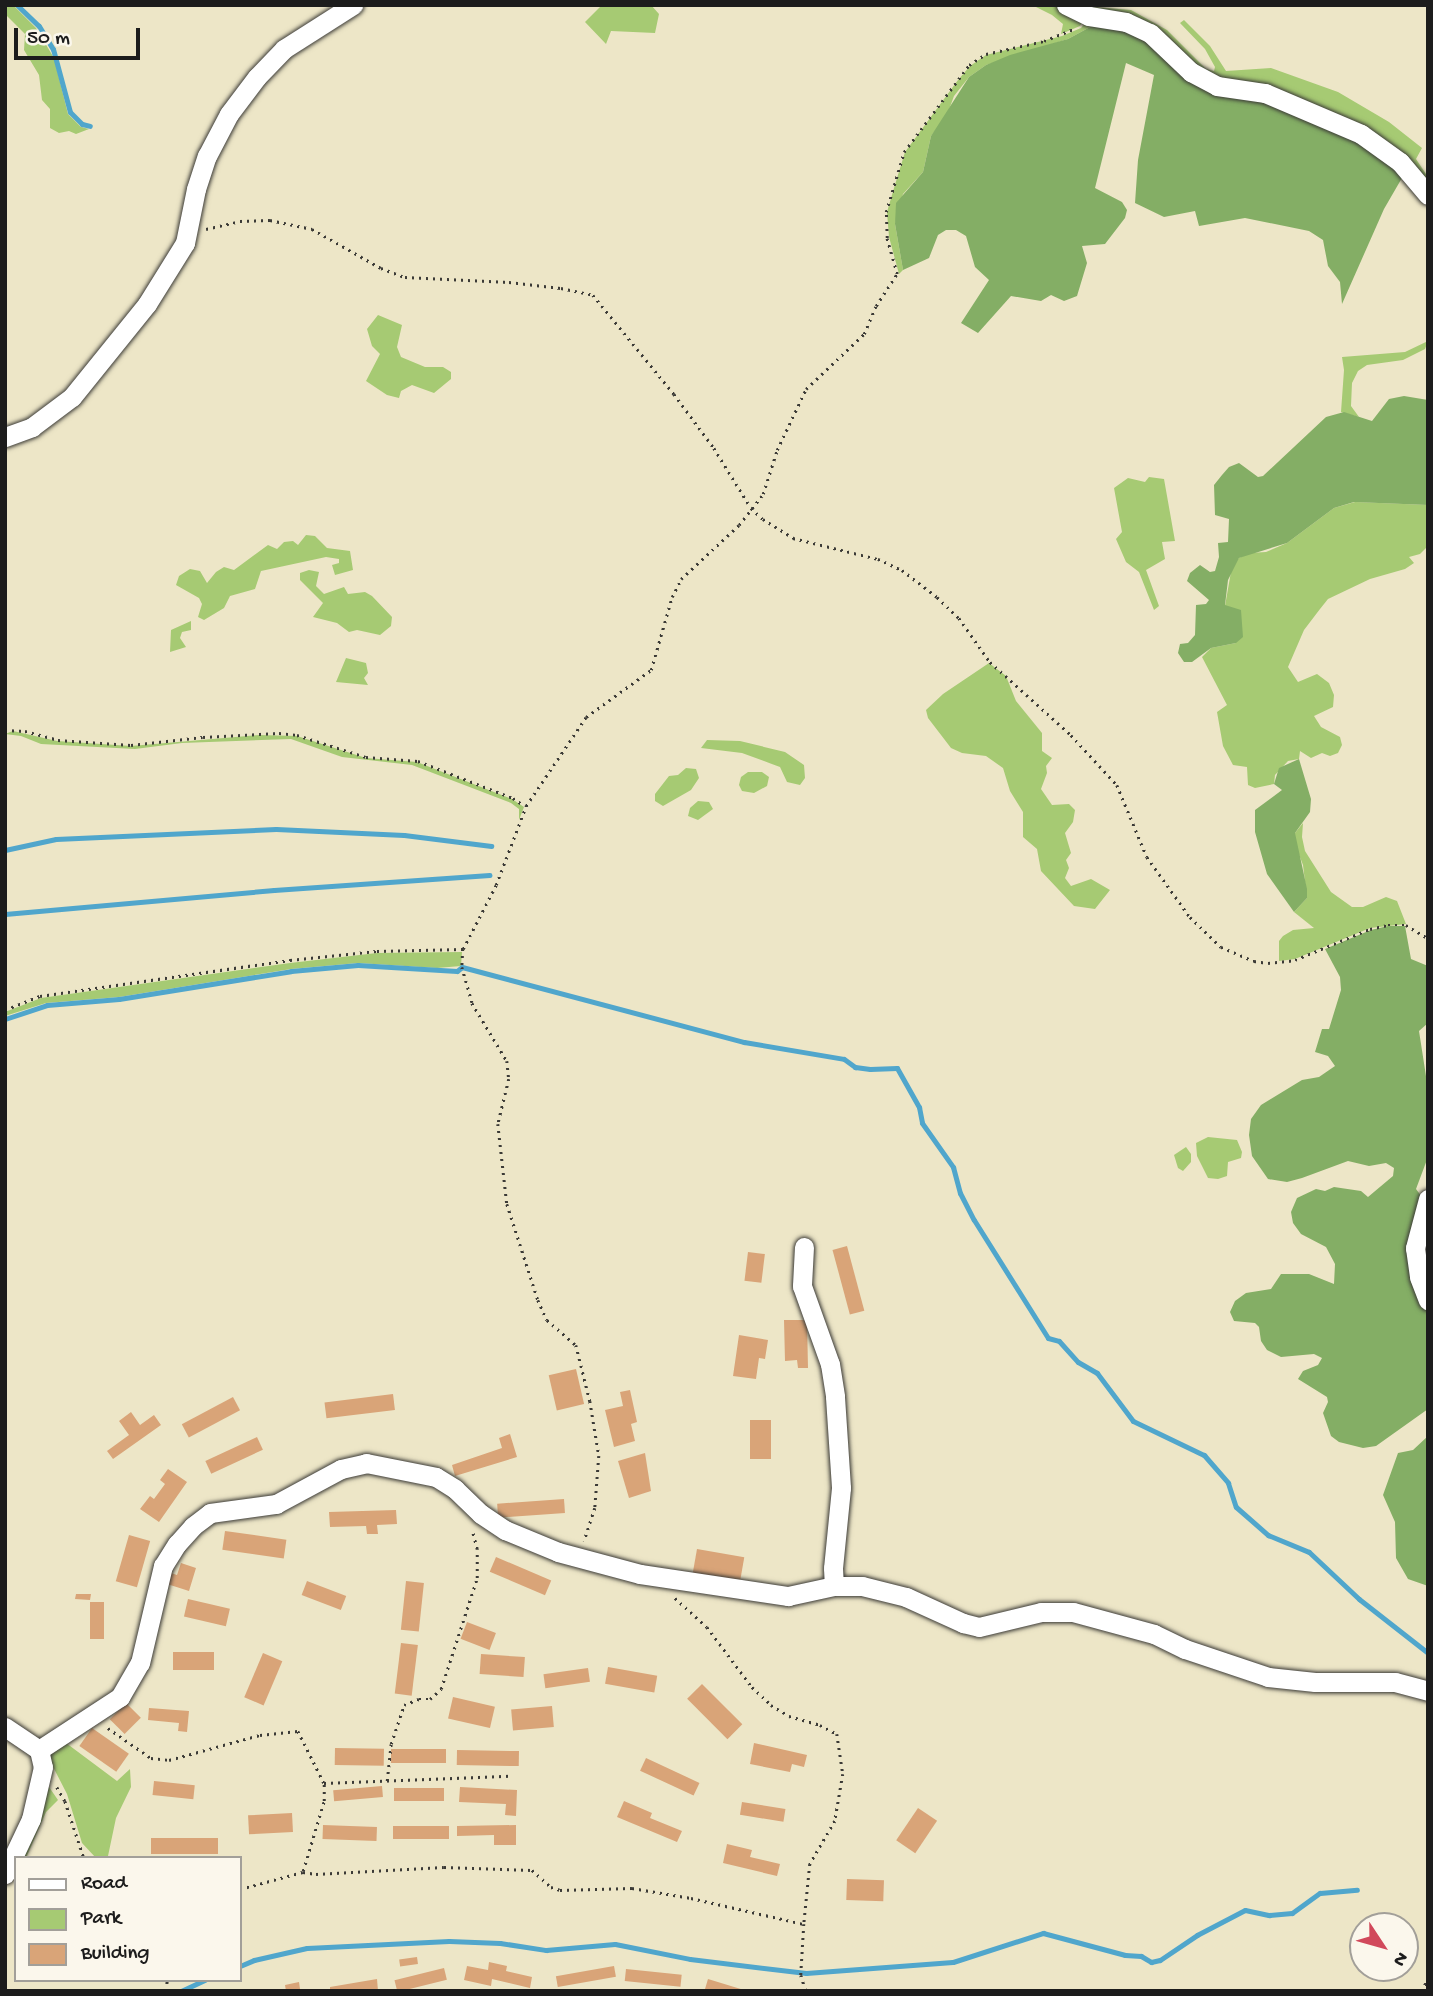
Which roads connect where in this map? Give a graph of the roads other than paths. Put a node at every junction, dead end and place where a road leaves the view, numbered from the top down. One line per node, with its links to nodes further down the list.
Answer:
1 (353, 5): 4 (street)
2 (1066, 5): 3 (street)
3 (1428, 195)
4 (5, 437)
5 (1428, 1199): 7 (street)
6 (804, 1247): 8 (street)
7 (1428, 1300)
8 (834, 1586): 9 (street); 11 (street)
9 (1428, 1691)
10 (5, 1727): 11 (street)
11 (41, 1759): 12 (street)
12 (5, 1874)

